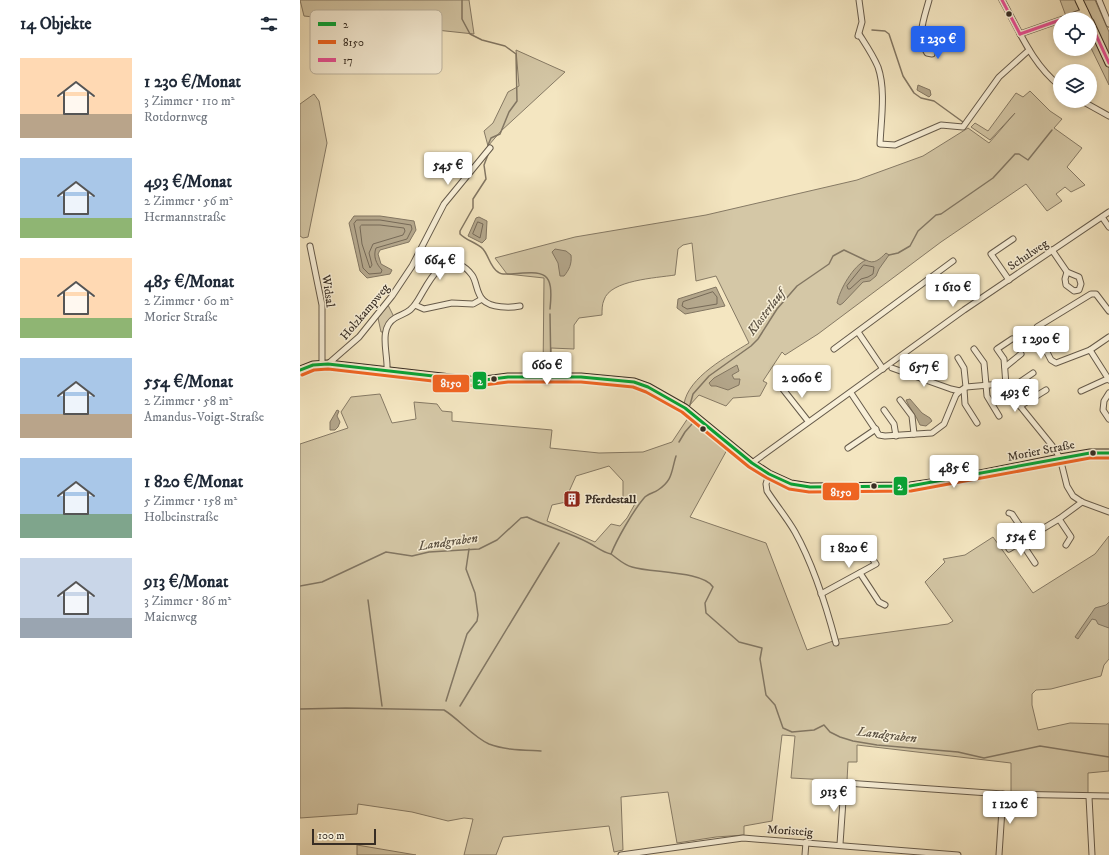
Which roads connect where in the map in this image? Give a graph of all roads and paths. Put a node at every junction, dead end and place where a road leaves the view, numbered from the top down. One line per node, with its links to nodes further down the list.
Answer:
1 (859, 0): 14 (street)
2 (929, 0): 13 (street)
3 (1002, 0): 11 (street)
4 (1079, 0): 8 (main road)
5 (1099, 0): 7 (street)
6 (1109, 4): 7 (street)
7 (1103, 6): 10 (street)
8 (1085, 11)
9 (1053, 23): 11 (street)
10 (1109, 24)
11 (1020, 34): 14 (street)
12 (1097, 37): 15 (main road)
13 (923, 45)
14 (1029, 50): 16 (street)
15 (1109, 63)
16 (1053, 80)
17 (1095, 108): 18 (street)
18 (1109, 116)
19 (490, 148): 43 (street, Holzkampweg)
20 (1109, 212): 21 (street, Schulweg)
21 (1102, 217): 22 (street); 25 (street, Schulweg)
22 (1109, 227)
23 (1013, 239): 28 (street)
24 (310, 246): 43 (street, Widsal)
25 (1052, 250): 27 (street); 28 (street, Schulweg)
26 (953, 261): 35 (street)
27 (1067, 272): 29 (street); 29 (street)
28 (1009, 280): 47 (street, Schulweg)
29 (1079, 290): 30 (street)
30 (1084, 297): 34 (street); 40 (street)
31 (482, 299): 32 (street); 32 (street); 33 (street)
32 (415, 305): 46 (street)
33 (520, 306)
34 (1109, 311)
35 (858, 332): 38 (street); 47 (street)
36 (1109, 337): 40 (street)
37 (1012, 339): 44 (street)
38 (834, 349)
39 (974, 349): 52 (street)
40 (1090, 350): 51 (street)
41 (1021, 354): 44 (street)
42 (958, 358): 54 (street)
43 (325, 364): 46 (main road, Morier Straße); 48 (main road)
44 (1005, 367): 53 (street)
45 (892, 368): 54 (street)
46 (387, 369): 72 (main road, Morier Straße)
47 (883, 369): 57 (street, Schulweg)
48 (300, 370)
49 (803, 372): 64 (street)
50 (1033, 372): 53 (street)
51 (1109, 380): 56 (street)
52 (986, 385): 53 (street); 54 (street); 62 (street)
53 (1008, 387): 60 (street)
54 (963, 389): 65 (street); 67 (street)
55 (1046, 390): 60 (street)
56 (1081, 391)
57 (851, 393): 64 (street, Schulweg); 66 (street)
58 (1109, 393): 63 (street)
59 (900, 400): 67 (street)
60 (1020, 406): 71 (street)
61 (884, 410): 68 (street)
62 (999, 416)
63 (1109, 419)
64 (808, 421): 72 (street, Schulweg)
65 (977, 423)
66 (876, 429): 68 (street); 69 (street)
67 (914, 434): 68 (street)
68 (896, 436)
69 (848, 448)
70 (1109, 453): 71 (main road, Morier Straße)
71 (1060, 458): 73 (main road, Morier Straße); 74 (street)
72 (752, 463): 73 (main road, Morier Straße)
73 (769, 474): 85 (street)
74 (1082, 502): 75 (street); 77 (street)
75 (1109, 512)
76 (1009, 513): 78 (street)
77 (1059, 519): 78 (street); 81 (street)
78 (1028, 538): 80 (street)
79 (859, 540): 84 (street)
80 (1020, 542): 82 (street); 83 (street)
81 (1066, 545)
82 (1010, 549)
83 (1035, 563)
84 (860, 573): 85 (street); 86 (street)
85 (822, 594): 87 (street)
86 (885, 605)
87 (836, 642)
88 (1003, 794): 90 (street); 92 (street); 97 (street)
89 (1109, 796): 90 (street)
90 (1090, 797): 98 (street)
91 (806, 842): 92 (street, Moristeig); 93 (street, Moristeig); 95 (street)
92 (840, 844): 96 (street, Moristeig)
93 (648, 853): 94 (street, Moristeig)
94 (621, 855)
95 (805, 855)
96 (958, 855)
97 (999, 855)
98 (1092, 855)

